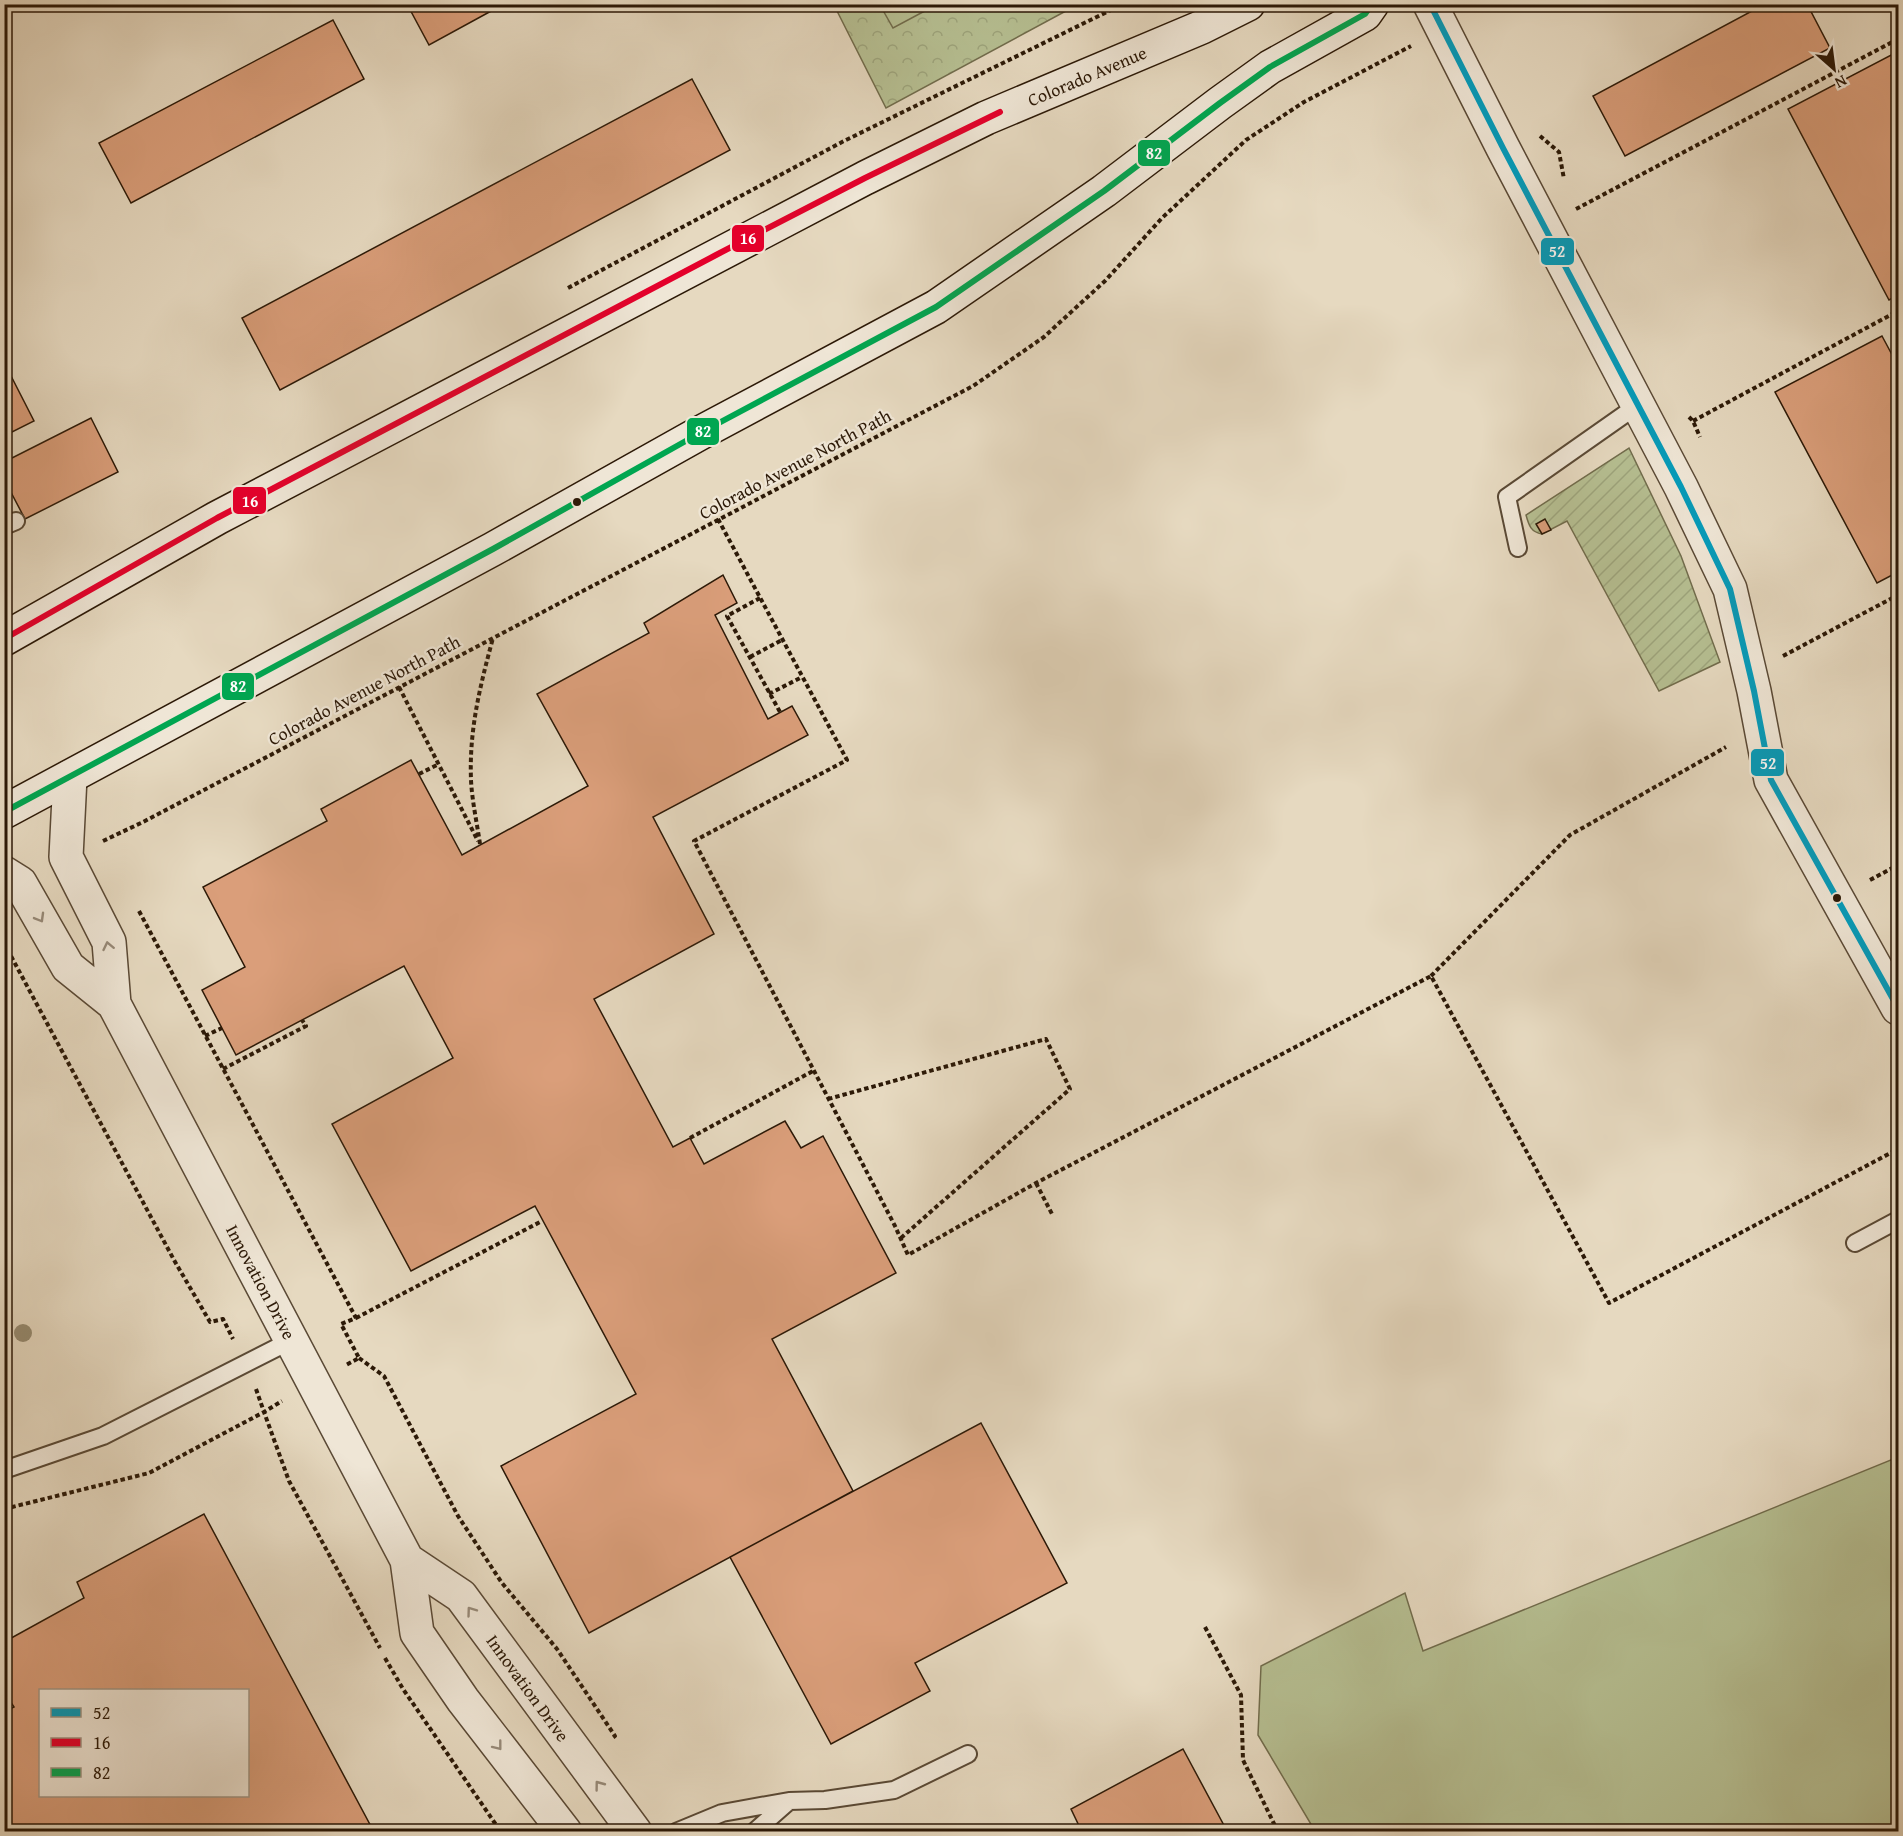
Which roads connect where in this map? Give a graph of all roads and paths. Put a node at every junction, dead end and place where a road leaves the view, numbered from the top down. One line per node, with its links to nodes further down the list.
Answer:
1 (1248, 4): 14 (main road, Colorado Avenue)
2 (1372, 4): 25 (main road)
3 (1436, 17): 7 (main road); 9 (path, Colorado Avenue North Path)
4 (1899, 39): 5 (path)
5 (1573, 211)
6 (1899, 311): 8 (path)
7 (1638, 405): 8 (main road); 10 (lane)
8 (1656, 439): 22 (main road)
9 (718, 519): 12 (path); 13 (path, Colorado Avenue North Path)
10 (1518, 548)
11 (1899, 595): 17 (path)
12 (760, 598): 15 (path); 16 (path)
13 (493, 637): 19 (path, Colorado Avenue North Path); 23 (path)
14 (4, 639)
15 (782, 640): 16 (path); 18 (path)
16 (750, 657): 20 (path)
17 (1777, 659)
18 (802, 677): 20 (path); 38 (path)
19 (399, 687): 23 (path); 27 (path, Colorado Avenue North Path)
20 (769, 694): 21 (path)
21 (780, 712)
22 (1761, 727): 31 (path); 33 (main road)
23 (439, 764): 24 (path)
24 (419, 774)
25 (70, 777): 26 (main road); 32 (main road, Innovation Drive, one-way to 25)
26 (4, 812)
27 (102, 842)
28 (4, 873): 32 (main road, Innovation Drive, one-way to 32)
29 (134, 903): 36 (path)
30 (4, 943): 51 (path)
31 (1431, 976): 41 (path); 42 (path)
32 (114, 1004): 49 (main road, Innovation Drive)
33 (1899, 1008)
34 (302, 1020): 37 (path)
35 (222, 1028): 36 (path)
36 (205, 1036): 37 (path)
37 (223, 1069): 48 (path)
38 (813, 1071): 39 (path); 40 (path)
39 (828, 1099): 46 (path); 46 (path)
40 (690, 1138)
41 (1899, 1149)
42 (1036, 1183): 43 (path); 46 (path)
43 (1053, 1216)
44 (1899, 1220): 47 (lane)
45 (542, 1221): 48 (path)
46 (901, 1238)
47 (1855, 1243)
48 (356, 1318): 50 (path)
49 (292, 1340): 51 (lane); 52 (main road, Innovation Drive)
50 (359, 1358): 52 (path); 58 (path)
51 (247, 1363): 53 (path); 54 (lane)
52 (314, 1382): 53 (path); 56 (main road, Innovation Drive)
53 (264, 1412): 55 (path); 61 (path)
54 (4, 1470)
55 (4, 1509)
56 (407, 1560): 62 (main road, Innovation Drive, one-way to 62); 63 (main road, Innovation Drive, one-way to 56)
57 (1205, 1627): 66 (path)
58 (557, 1649)
59 (968, 1754): 60 (lane)
60 (789, 1801): 64 (lane); 65 (lane)
61 (501, 1832)
62 (566, 1832)
63 (635, 1832)
64 (676, 1832)
65 (754, 1832)
66 (1278, 1832)

